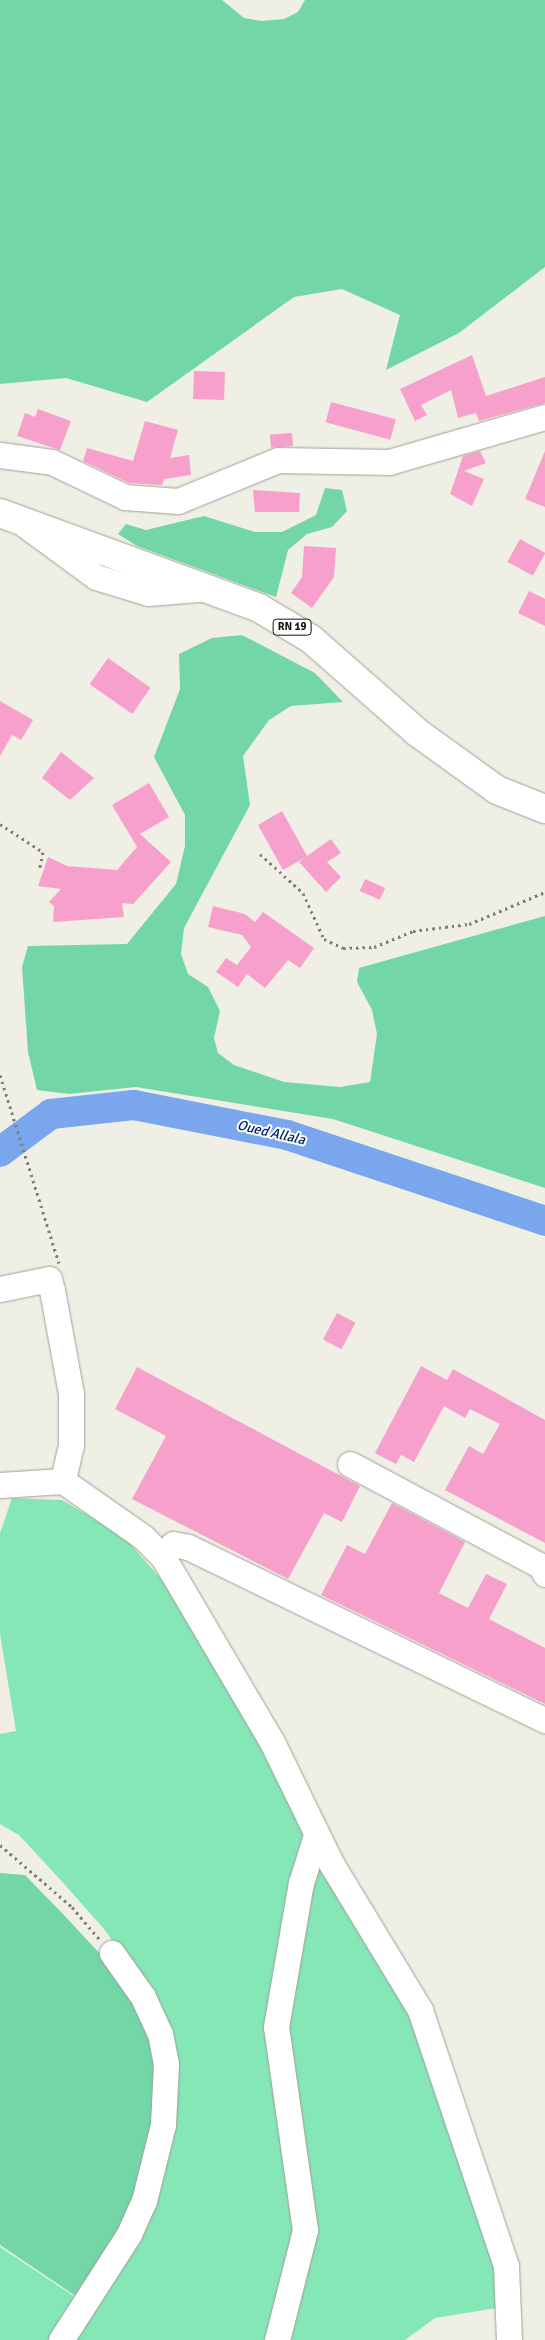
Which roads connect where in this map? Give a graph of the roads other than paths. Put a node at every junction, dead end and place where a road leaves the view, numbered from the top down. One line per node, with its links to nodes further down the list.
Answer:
1 (545, 417): 2 (street)
2 (0, 454)
3 (8, 516): 4 (main road, RN 19)
4 (545, 809)
5 (0, 1289): 7 (street)
6 (350, 1464): 10 (street)
7 (63, 1481): 8 (street); 9 (street)
8 (0, 1485)
9 (163, 1557): 11 (street); 12 (street)
10 (545, 1574)
11 (545, 1720)
12 (316, 1835): 15 (street); 16 (street)
13 (112, 1953): 14 (street)
14 (62, 2340)
15 (276, 2340)
16 (509, 2340)

